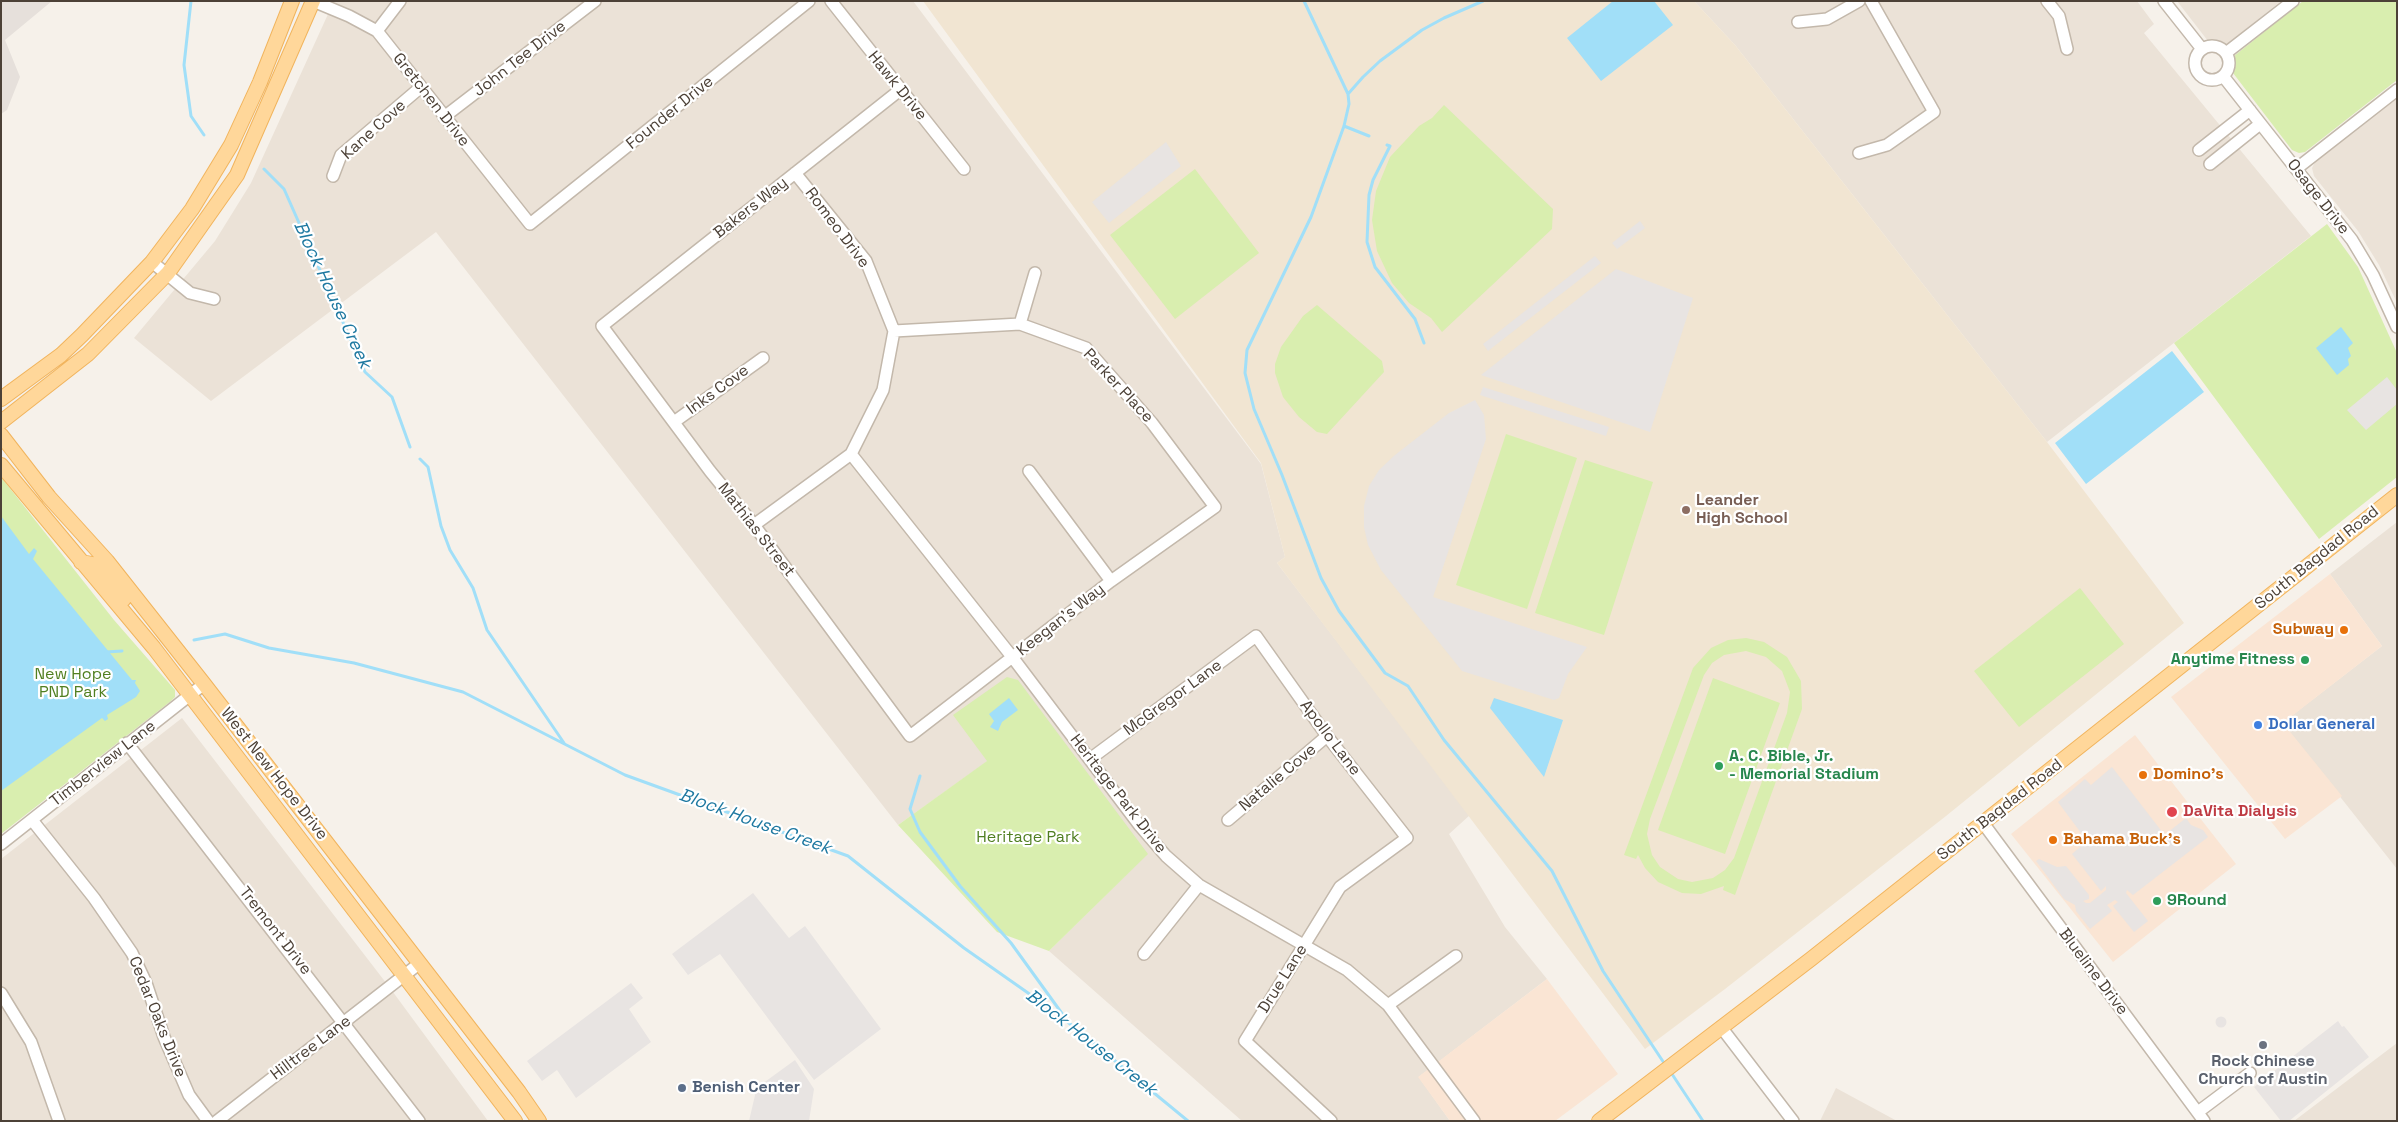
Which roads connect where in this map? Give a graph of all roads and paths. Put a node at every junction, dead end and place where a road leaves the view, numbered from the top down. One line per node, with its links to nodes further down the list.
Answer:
1 (292, 1): 32 (main road)
2 (313, 1): 13 (street, Gretchen Drive); 33 (main road)
3 (400, 1): 13 (street)
4 (595, 1): 22 (street, John Tee Drive)
5 (809, 1): 31 (street, Founder Drive)
6 (830, 1): 19 (street, Hawk Drive)
7 (1859, 1): 12 (street)
8 (1871, 1): 25 (street)
9 (2047, 1): 14 (street)
10 (2164, 1): 15 (street)
11 (2293, 1): 16 (street)
12 (1798, 22)
13 (377, 31): 18 (street, Gretchen Drive)
14 (2067, 49)
15 (2202, 49): 16 (street); 17 (street)
16 (2226, 53): 17 (street)
17 (2223, 76): 21 (street, Osage Drive)
18 (421, 87): 22 (street, Gretchen Drive); 30 (street, Kane Cove)
19 (900, 90): 27 (street, Hawk Drive); 29 (street, Bakers Way)
20 (2397, 90): 28 (street)
21 (2250, 110): 23 (street, Osage Drive); 24 (street)
22 (444, 117): 31 (street, Gretchen Drive)
23 (2260, 124): 26 (street); 28 (street, Osage Drive)
24 (2199, 150)
25 (1859, 153)
26 (2210, 164)
27 (964, 169)
28 (2296, 169): 38 (street, Osage Drive)
29 (795, 173): 37 (street, Bakers Way); 39 (street, Romeo Drive)
30 (333, 176)
31 (530, 224)
32 (152, 262): 33 (street); 41 (main road)
33 (168, 273): 35 (street); 42 (main road)
34 (1035, 273): 36 (street)
35 (214, 299)
36 (1020, 324): 39 (street, Parker Place); 49 (street, Parker Place)
37 (602, 326): 43 (street, Mathias Street)
38 (2397, 327)
39 (894, 330): 45 (street)
40 (763, 358): 43 (street, Inks Cove)
41 (1, 399)
42 (1, 422)
43 (674, 422): 50 (street, Mathias Street)
44 (1, 435): 53 (main road, West New Hope Drive)
45 (852, 454): 50 (street); 55 (street, Heritage Park Drive)
46 (1, 465): 51 (main road, West New Hope Drive)
47 (1029, 471): 52 (street)
48 (2397, 495): 64 (main road, South Bagdad Road)
49 (1215, 506): 52 (street, Keegan's Way)
50 (754, 525): 58 (street, Mathias Street)
51 (81, 562): 53 (main road); 57 (main road, West New Hope Drive)
52 (1111, 582): 55 (street, Keegan's Way)
53 (149, 613): 56 (main road, West New Hope Drive)
54 (1256, 636): 59 (street, Apollo Lane); 61 (street, McGregor Lane)
55 (1013, 658): 58 (street, Keegan's Way); 61 (street, Heritage Park Drive)
56 (204, 684): 57 (street, Timberview Lane); 71 (main road, West New Hope Drive)
57 (189, 696): 60 (street, Timberview Lane); 72 (main road, West New Hope Drive)
58 (910, 736)
59 (1327, 736): 63 (street, Natalie Cove); 65 (street, Apollo Lane)
60 (127, 744): 62 (street, Timberview Lane); 75 (street, Tremont Drive)
61 (1090, 759): 67 (street, Heritage Park Drive)
62 (32, 820): 66 (street, Timberview Lane); 80 (street, Cedar Oaks Drive)
63 (1228, 820)
64 (1983, 824): 76 (main road, South Bagdad Road); 78 (street, Blueline Drive)
65 (1407, 838): 68 (street, Drue Lane)
66 (1, 844)
67 (1199, 885): 68 (street, Heritage Park Drive); 69 (street)
68 (1305, 944): 74 (street, Heritage Park Drive); 85 (street, Drue Lane)
69 (1144, 954)
70 (1456, 956): 74 (street)
71 (420, 963): 72 (street, Hilltree Lane); 84 (main road, West New Hope Drive)
72 (405, 975): 75 (street, Hilltree Lane); 83 (main road, West New Hope Drive)
73 (1, 993): 79 (street)
74 (1388, 1005): 86 (street, Heritage Park Drive)
75 (345, 1022): 81 (street, Hilltree Lane); 82 (street, Tremont Drive)
76 (1721, 1027): 87 (main road, South Bagdad Road); 88 (street)
77 (2250, 1073): 78 (street)
78 (2201, 1116)
79 (59, 1121)
80 (208, 1121)
81 (217, 1121)
82 (419, 1121)
83 (515, 1121)
84 (539, 1121)
85 (1331, 1121)
86 (1474, 1121)
87 (1599, 1121)
88 (1793, 1121)

